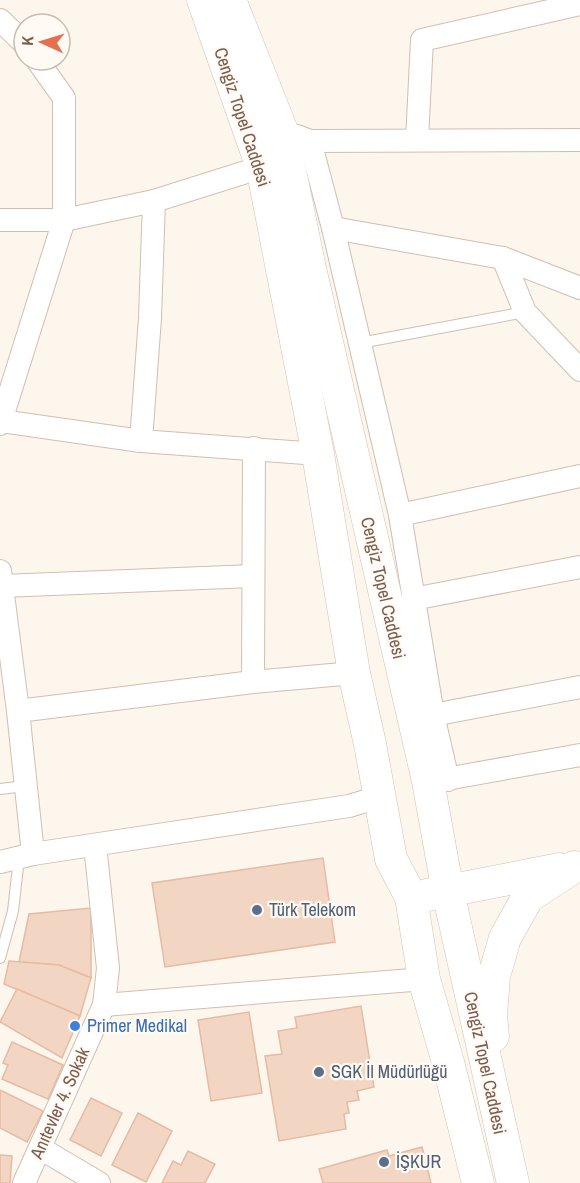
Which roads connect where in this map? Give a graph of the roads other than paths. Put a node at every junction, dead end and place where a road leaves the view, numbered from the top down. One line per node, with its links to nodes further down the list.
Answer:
1 (203, 0): 10 (main road, Cengiz Topel Caddesi)
2 (230, 0): 7 (main road, Cengiz Topel Caddesi)
3 (580, 4): 8 (street)
4 (0, 20): 5 (street)
5 (12, 32)
6 (46, 72): 13 (street)
7 (296, 136): 8 (street); 14 (street); 36 (main road, Cengiz Topel Caddesi)
8 (417, 140): 9 (street)
9 (580, 140)
10 (262, 167): 11 (street); 23 (main road, Cengiz Topel Caddesi)
11 (154, 201): 13 (street); 21 (street)
12 (0, 220): 13 (street)
13 (64, 220): 20 (street)
14 (333, 228): 15 (street); 18 (street)
15 (503, 258): 16 (street); 17 (street)
16 (580, 288)
17 (525, 312): 18 (lane); 19 (street)
18 (360, 343): 25 (street)
19 (580, 370)
20 (1, 423): 21 (street)
21 (141, 441): 22 (street)
22 (254, 448): 23 (street); 27 (street)
23 (318, 454): 30 (main road, Cengiz Topel Caddesi)
24 (580, 476): 25 (street)
25 (400, 515): 29 (street)
26 (580, 567): 29 (street)
27 (253, 576): 28 (street); 31 (street)
28 (1, 579): 33 (street)
29 (413, 599): 34 (street)
30 (354, 673): 31 (street); 39 (main road, Cengiz Topel Caddesi)
31 (253, 682): 33 (street)
32 (580, 687): 34 (street)
33 (18, 711): 37 (street)
34 (433, 715): 36 (street)
35 (580, 755): 36 (street)
36 (438, 781): 39 (main road); 43 (main road, Cengiz Topel Caddesi)
37 (25, 786): 38 (lane); 41 (street)
38 (0, 789)
39 (379, 797): 40 (street); 44 (main road, Cengiz Topel Caddesi)
40 (95, 845): 41 (street); 47 (street, Anıtevler 4. Sokak)
41 (17, 858): 45 (lane)
42 (577, 866): 43 (main road); 48 (main road)
43 (448, 892): 44 (main road); 48 (main road, Cengiz Topel Caddesi)
44 (411, 897): 46 (main road, Cengiz Topel Caddesi)
45 (0, 958)
46 (424, 979): 47 (street); 52 (main road, Cengiz Topel Caddesi)
47 (104, 1005): 49 (street, Anıtevler 4. Sokak)
48 (502, 1138): 53 (main road, Cengiz Topel Caddesi)
49 (40, 1148): 50 (street, Anıtevler 4. Sokak); 51 (street)
50 (24, 1183)
51 (99, 1183)
52 (478, 1183)
53 (513, 1183)

